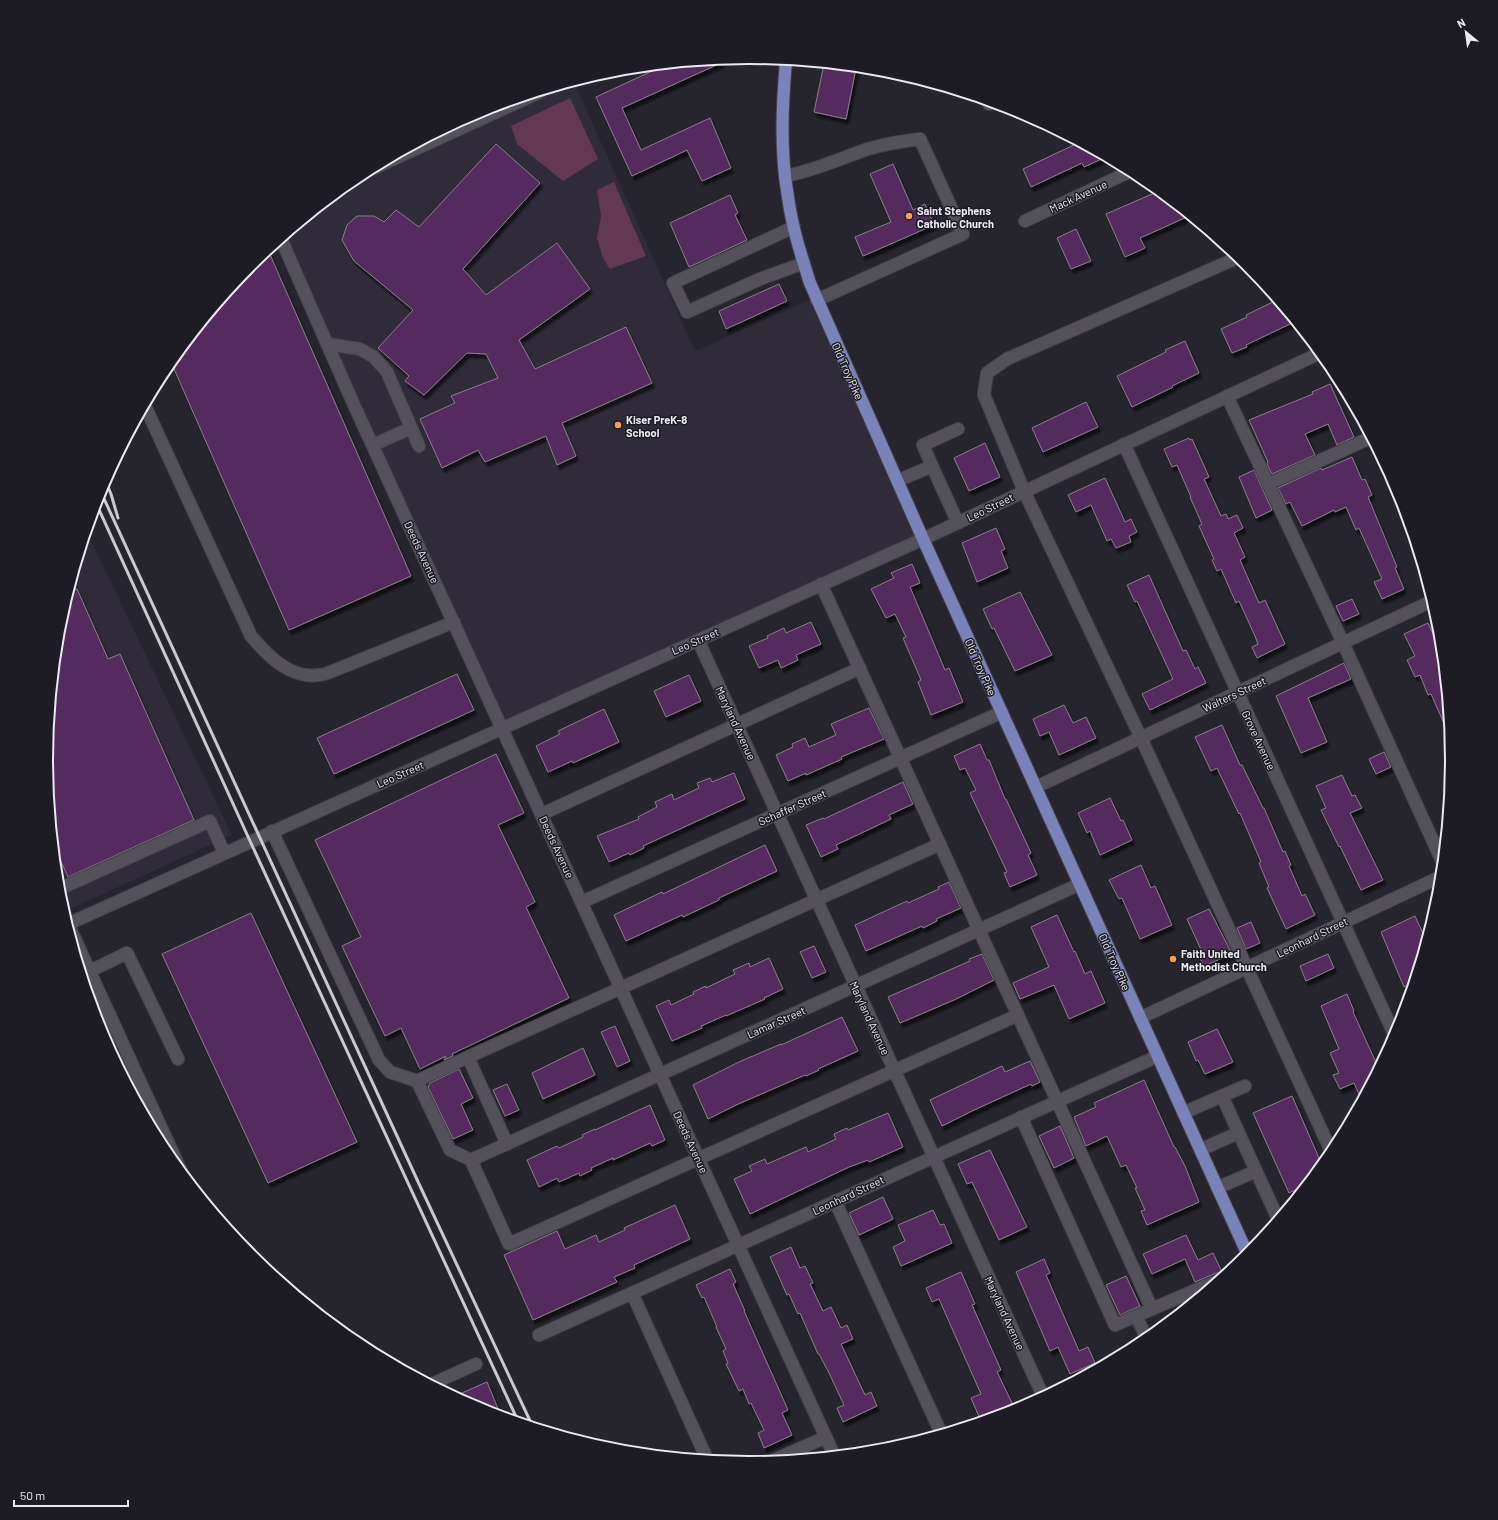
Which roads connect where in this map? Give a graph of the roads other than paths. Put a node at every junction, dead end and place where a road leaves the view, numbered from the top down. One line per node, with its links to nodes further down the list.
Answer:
1 (786, 65): 3 (main road, Old Troy Pike)
2 (1125, 174): 4 (street, Mack Avenue)
3 (785, 176): 5 (main road, Old Troy Pike); 9 (street)
4 (1025, 221)
5 (794, 227): 8 (main road, Old Troy Pike); 8 (street)
6 (283, 244): 10 (street, Deeds Avenue)
7 (1232, 260): 23 (street)
8 (804, 263): 9 (main road, Old Troy Pike)
9 (818, 300): 21 (main road, Old Troy Pike)
10 (327, 344): 14 (street); 18 (street, Deeds Avenue)
11 (1315, 355): 12 (street, Leo Street)
12 (1227, 396): 17 (street, Leo Street); 22 (street)
13 (147, 410): 28 (street)
14 (411, 428): 18 (street); 19 (street)
15 (958, 430): 20 (street)
16 (1366, 440): 22 (street)
17 (1124, 444): 23 (street, Leo Street); 32 (street, Grove Avenue)
18 (373, 445): 28 (street, Deeds Avenue)
19 (419, 446)
20 (932, 466): 21 (street); 24 (street)
21 (897, 481): 25 (main road, Old Troy Pike)
22 (1268, 484): 30 (street)
23 (1024, 491): 24 (street, Leo Street); 36 (street)
24 (958, 523): 25 (street, Leo Street)
25 (923, 539): 26 (street, Leo Street); 33 (main road, Old Troy Pike)
26 (821, 584): 29 (street, Leo Street); 31 (street)
27 (1427, 603): 30 (street, Walters Street)
28 (454, 622): 35 (street, Deeds Avenue)
29 (698, 640): 34 (street, Maryland Avenue); 35 (street, Leo Street)
30 (1343, 643): 32 (street, Walters Street); 44 (street)
31 (860, 668): 34 (street); 37 (street)
32 (1238, 692): 36 (street, Walters Street); 51 (street, Grove Avenue)
33 (1002, 712): 37 (street, Schaffer Street); 38 (main road, Old Troy Pike)
34 (737, 725): 39 (street); 40 (street, Maryland Avenue)
35 (502, 728): 39 (street, Deeds Avenue); 41 (street, Leo Street)
36 (1141, 738): 38 (street, Walters Street); 54 (street)
37 (901, 758): 40 (street, Schaffer Street); 42 (street)
38 (1036, 787): 46 (main road, Old Troy Pike)
39 (542, 814): 49 (street, Deeds Avenue)
40 (777, 814): 48 (street, Maryland Avenue); 49 (street, Schaffer Street)
41 (272, 831): 43 (street, Leo Street); 68 (street)
42 (940, 844): 48 (street); 52 (street)
43 (224, 853): 47 (street); 50 (street, Leo Street)
44 (1439, 854)
45 (1435, 879): 51 (street, Leonhard Street)
46 (1080, 884): 52 (street, Lamar Street); 61 (main road, Old Troy Pike)
47 (65, 887)
48 (817, 900): 56 (street, Maryland Avenue); 57 (street)
49 (582, 902): 57 (street, Deeds Avenue)
50 (72, 922)
51 (1342, 922): 54 (street, Leonhard Street); 62 (street, Grove Avenue)
52 (979, 930): 56 (street, Lamar Street); 59 (street)
53 (80, 949): 55 (street)
54 (1247, 968): 61 (street, Leonhard Street); 76 (street)
55 (90, 971): 58 (street); 65 (street)
56 (856, 986): 66 (street, Maryland Avenue); 67 (street, Lamar Street)
57 (621, 988): 64 (street); 67 (street, Deeds Avenue)
58 (110, 1015): 60 (street); 77 (street)
59 (1018, 1015): 66 (street); 71 (street)
60 (103, 1018)
61 (1140, 1018): 63 (main road, Old Troy Pike)
62 (1391, 1029)
63 (1158, 1056): 71 (street, Leonhard Street); 72 (main road, Old Troy Pike)
64 (468, 1057): 68 (street); 75 (street)
65 (178, 1059)
66 (894, 1070): 79 (street, Maryland Avenue); 80 (street)
67 (660, 1074): 75 (street, Lamar Street); 80 (street, Deeds Avenue)
68 (417, 1081): 81 (street)
69 (1245, 1086): 70 (street)
70 (1222, 1096): 72 (street); 74 (street)
71 (1057, 1100): 73 (street, Leonhard Street); 90 (street)
72 (1183, 1113): 78 (main road, Old Troy Pike)
73 (1021, 1117): 79 (street, Leonhard Street); 91 (street)
74 (1238, 1132): 78 (street); 82 (street)
75 (507, 1144): 81 (street, Lamar Street)
76 (1329, 1146)
77 (170, 1147)
78 (1200, 1150): 83 (main road, Old Troy Pike)
79 (934, 1156): 84 (street, Leonhard Street); 96 (street, Maryland Avenue)
80 (699, 1159): 81 (street); 86 (street, Deeds Avenue)
81 (472, 1160)
82 (1256, 1171): 83 (street); 85 (street)
83 (1217, 1188): 87 (main road, Old Troy Pike)
84 (835, 1201): 86 (street, Leonhard Street); 97 (street)
85 (1276, 1214)
86 (738, 1245): 89 (street, Leonhard Street); 98 (street, Deeds Avenue)
87 (1245, 1248)
88 (1204, 1286): 90 (street)
89 (632, 1293): 93 (street, Leonhard Street); 100 (street)
90 (1152, 1309): 91 (street)
91 (1136, 1316): 92 (street)
92 (1144, 1333)
93 (539, 1335)
94 (476, 1364): 95 (street)
95 (437, 1382)
96 (1041, 1391)
97 (939, 1429)
98 (826, 1437): 99 (street, Deeds Avenue); 101 (street)
99 (832, 1451)
100 (705, 1455)
101 (785, 1455)

